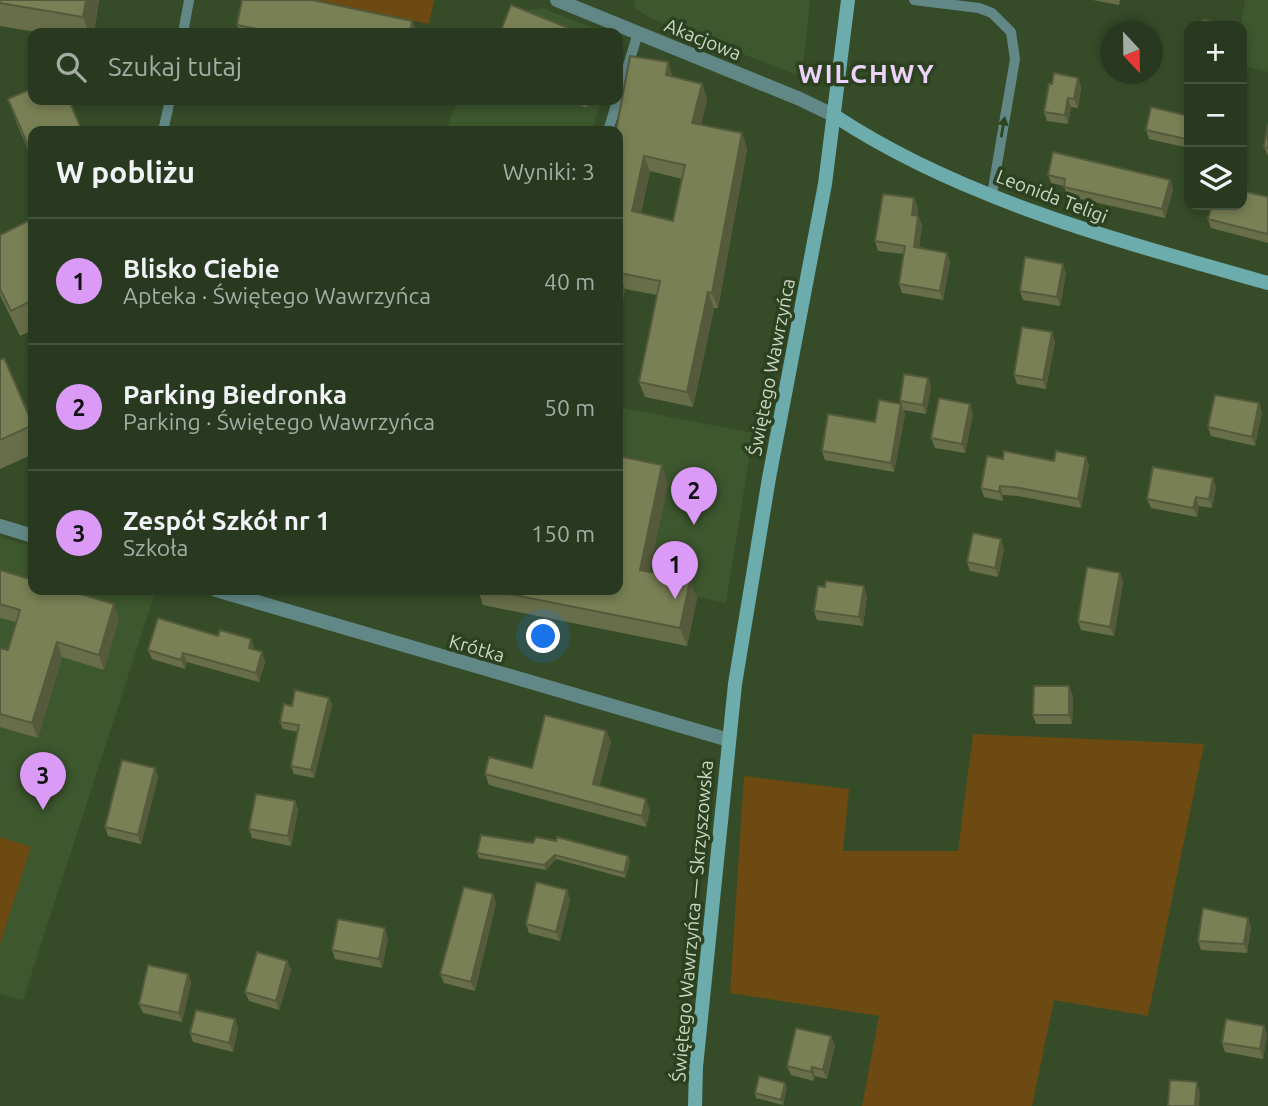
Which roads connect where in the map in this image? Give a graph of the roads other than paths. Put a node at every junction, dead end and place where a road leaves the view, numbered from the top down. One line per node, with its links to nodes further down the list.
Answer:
1 (189, 0): 5 (lane)
2 (556, 0): 6 (street, Akacjowa)
3 (848, 0): 10 (street, Świętego Wawrzyńca)
4 (914, 0): 13 (lane, one-way to 4)
5 (184, 28)
6 (638, 33): 7 (lane); 10 (street, Akacjowa)
7 (623, 82)
8 (169, 105): 11 (lane)
9 (616, 105): 12 (lane)
10 (835, 117): 13 (street, Leonida Teligi); 18 (street, Świętego Wawrzyńca)
11 (164, 126)
12 (610, 126)
13 (992, 194): 14 (street, Leonida Teligi)
14 (1268, 283)
15 (0, 526): 16 (street)
16 (28, 534)
17 (233, 595): 18 (street, Krótka)
18 (729, 740): 19 (street, Świętego Wawrzyńca — Skrzyszowska)
19 (695, 1106)

